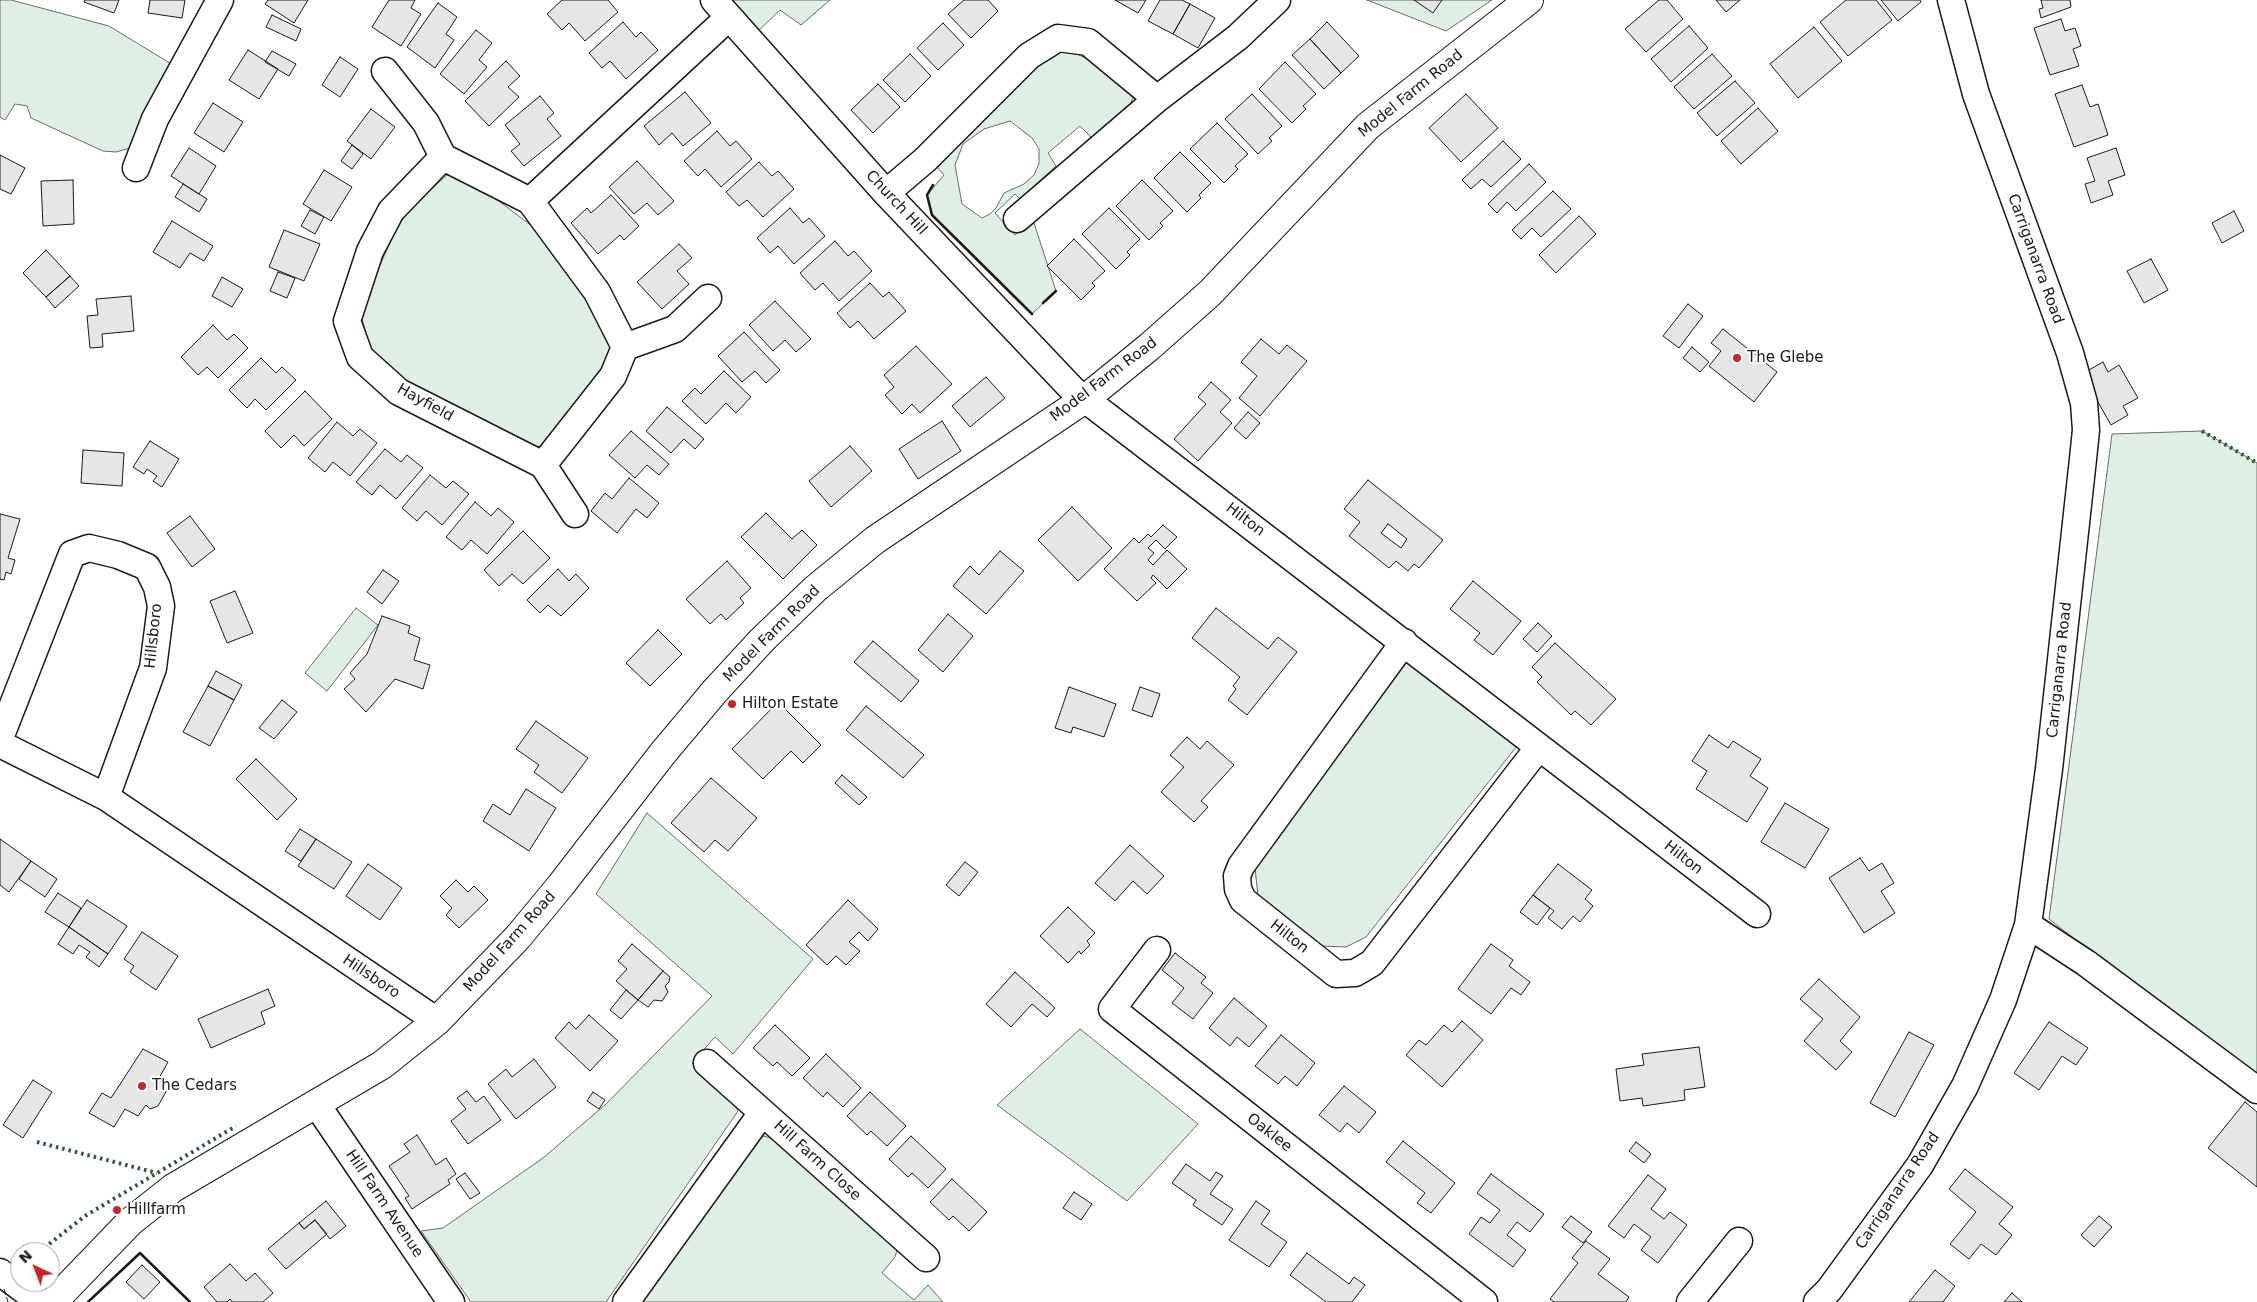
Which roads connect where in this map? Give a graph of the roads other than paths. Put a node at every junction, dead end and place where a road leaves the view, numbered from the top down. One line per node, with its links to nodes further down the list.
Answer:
1 (220, 0): 9 (street)
2 (1277, 0): 7 (street)
3 (1529, 0): 15 (main road, Model Farm Road)
4 (1951, 0): 24 (street, Carriganarra Road)
5 (721, 9): 10 (street, Church Hill); 11 (street)
6 (385, 71): 8 (street)
7 (1158, 99): 10 (street); 12 (street)
8 (443, 157): 11 (street); 16 (street, Hayfield)
9 (136, 168)
10 (886, 194): 15 (street, Church Hill)
11 (530, 201): 14 (street)
12 (1017, 219)
13 (708, 298): 14 (street)
14 (626, 347): 16 (street)
15 (1084, 399): 18 (street, Hilton); 26 (main road, Model Farm Road)
16 (543, 465): 17 (street, Hayfield)
17 (575, 514)
18 (1404, 642): 21 (street, Hilton); 21 (street, Hilton)
19 (0, 738): 22 (street, Hillsboro)
20 (0, 744): 22 (street, Hillsboro)
21 (1538, 747): 23 (street, Hilton)
22 (106, 797): 26 (street, Hillsboro)
23 (1757, 914)
24 (2028, 925): 28 (street); 40 (street, Carriganarra Road)
25 (1157, 950): 38 (street, Oaklee)
26 (437, 1021): 29 (main road, Model Farm Road)
27 (707, 1063): 30 (street, Hill Farm Close)
28 (2257, 1090)
29 (317, 1105): 35 (main road, Model Farm Road); 36 (street, Hill Farm Avenue)
30 (762, 1113): 32 (street, Hill Farm Close); 37 (street)
31 (1739, 1241): 39 (street)
32 (926, 1258)
33 (0, 1272): 34 (street)
34 (40, 1302)
35 (53, 1302)
36 (451, 1302)
37 (626, 1302)
38 (1484, 1302)
39 (1690, 1302)
40 (1817, 1302)

